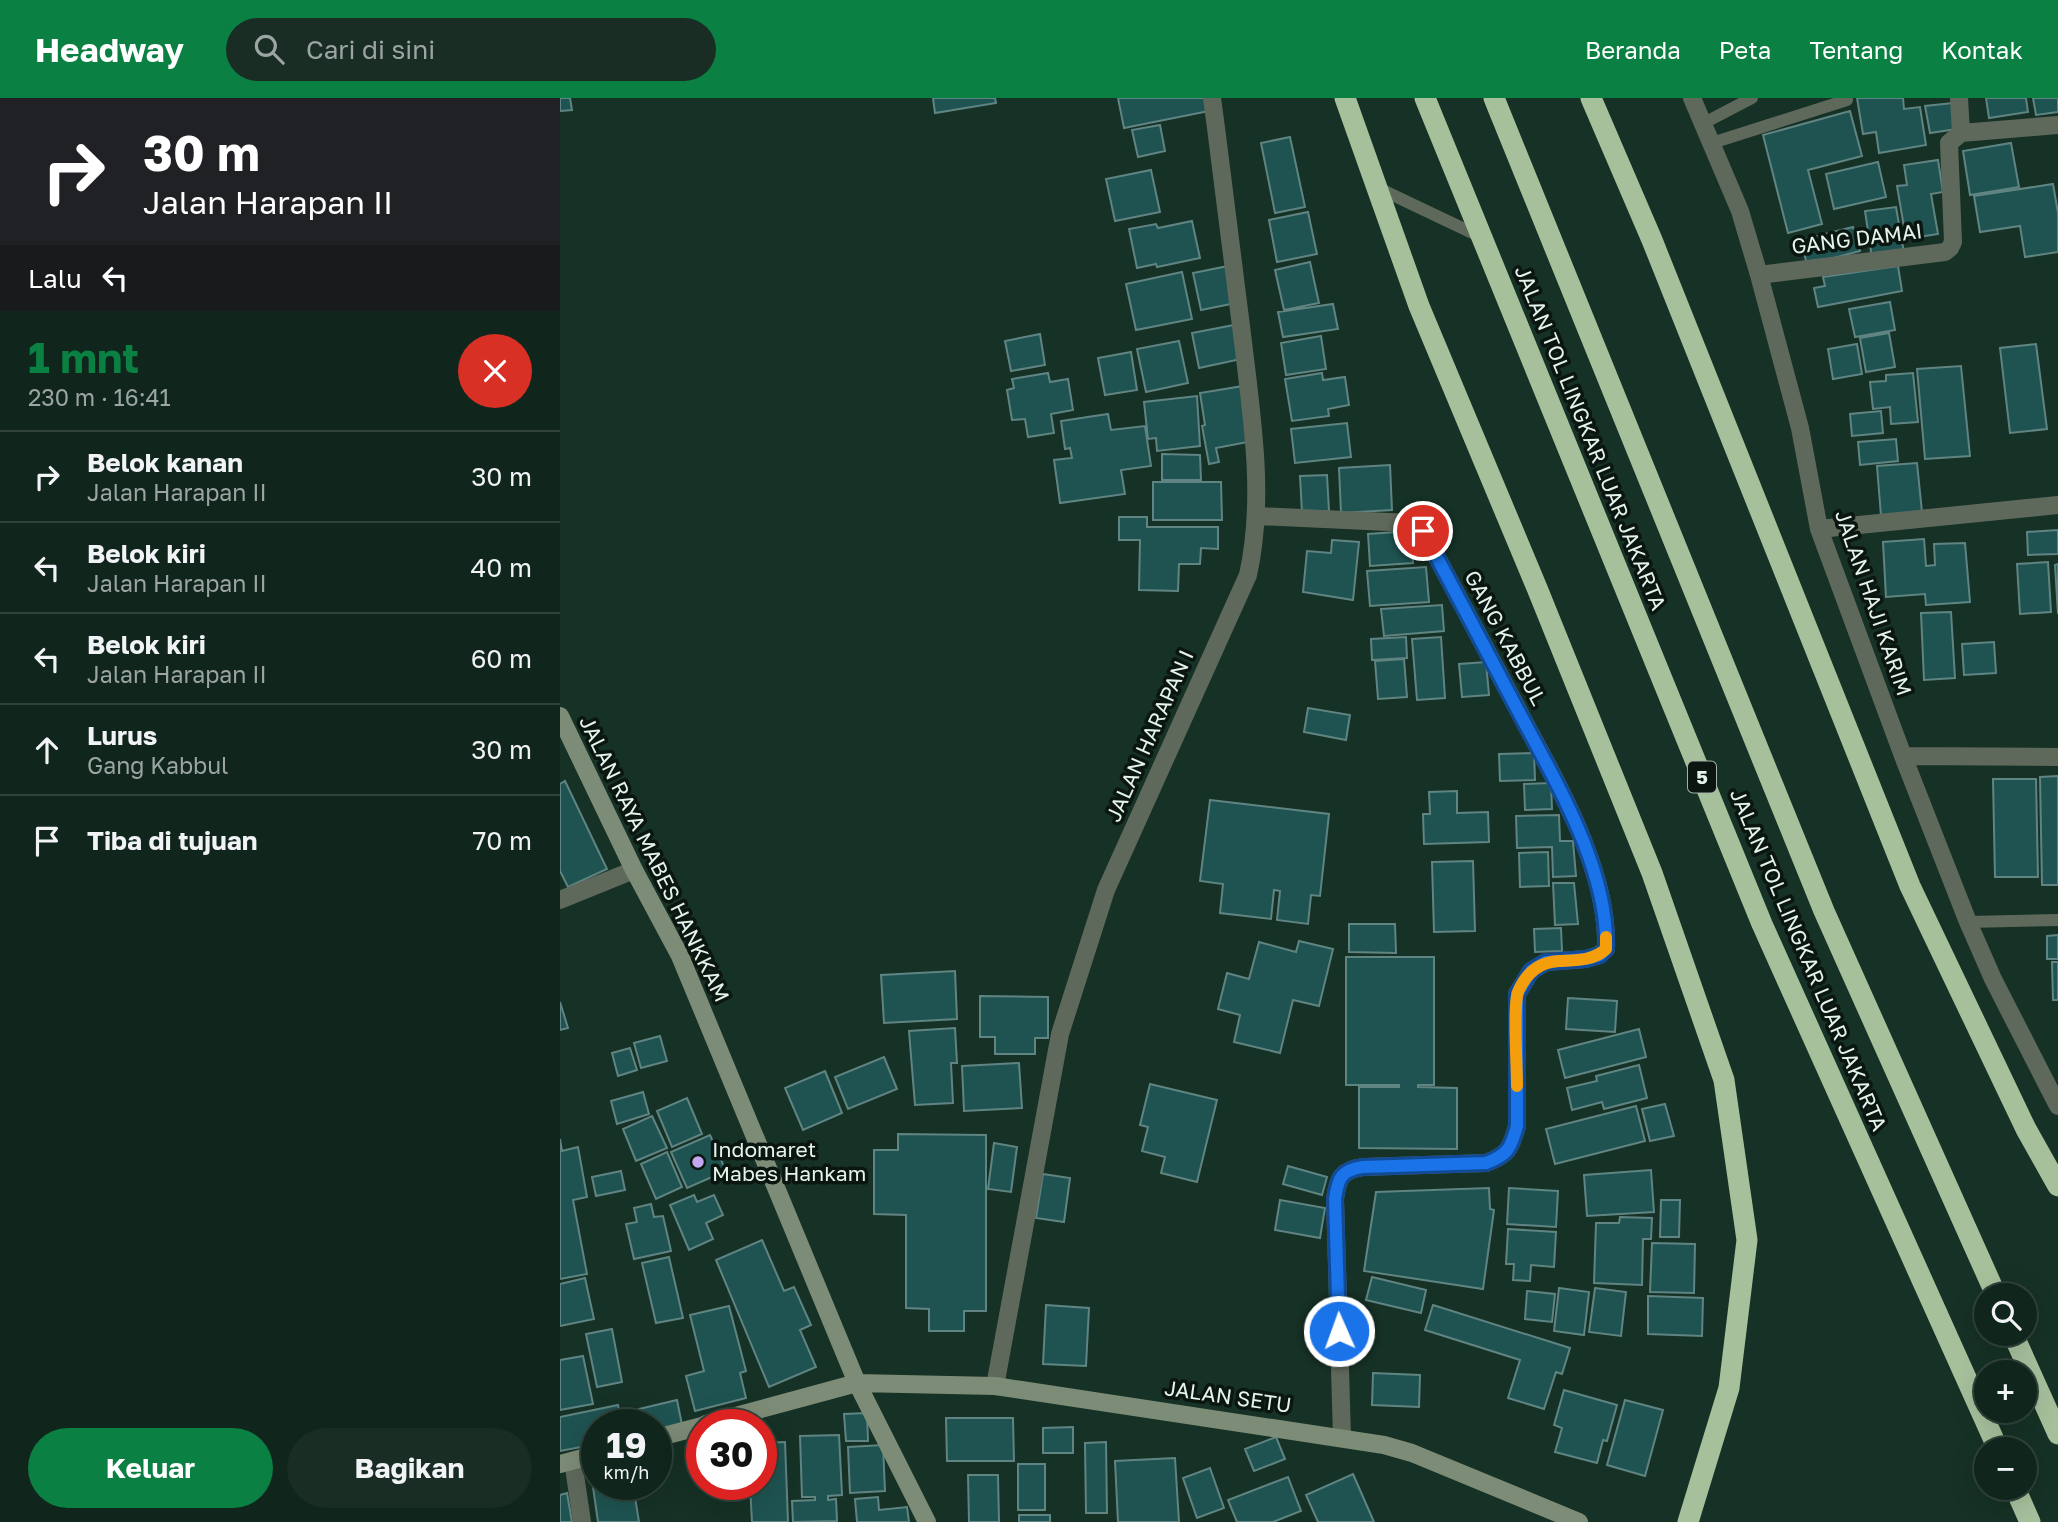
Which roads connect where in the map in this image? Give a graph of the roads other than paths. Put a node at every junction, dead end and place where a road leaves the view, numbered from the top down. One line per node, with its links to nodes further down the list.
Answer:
1 (1212, 98): 18 (street, JALAN HARAPAN I)
2 (1345, 98): 14 (highway)
3 (1425, 98): 15 (highway, JALAN TOL LINGKAR LUAR JAKARTA / 5)
4 (1494, 98): 29 (highway, JALAN TOL LINGKAR LUAR JAKARTA)
5 (1591, 98): 28 (highway)
6 (1692, 98): 10 (street, JALAN HAJI KARIM)
7 (1752, 98): 10 (lane)
8 (1959, 98): 12 (street)
9 (1847, 100): 13 (lane)
10 (1704, 123): 13 (street, JALAN HAJI KARIM)
11 (2058, 125): 12 (street)
12 (1961, 134): 16 (street, GANG DAMAI)
13 (1712, 143): 16 (street, JALAN HAJI KARIM)
14 (1377, 187): 15 (lane); 42 (highway)
15 (1482, 237): 36 (highway, JALAN TOL LINGKAR LUAR JAKARTA / 5)
16 (1759, 275): 19 (street, JALAN HAJI KARIM)
17 (2058, 505): 19 (street)
18 (1258, 516): 32 (street, JALAN HARAPAN I); 35 (street, GANG KABBUL)
19 (1819, 529): 21 (street, JALAN HAJI KARIM)
20 (560, 716): 23 (main road, JALAN RAYA MABES HANKKAM)
21 (1903, 756): 22 (street); 26 (street, JALAN HAJI KARIM)
22 (2058, 758)
23 (634, 870): 24 (street); 31 (main road, JALAN RAYA MABES HANKKAM)
24 (560, 900)
25 (2058, 920): 26 (lane)
26 (1968, 922): 27 (street, JALAN HAJI KARIM)
27 (2058, 1106)
28 (2058, 1186)
29 (1991, 1283)
30 (2018, 1346): 34 (highway)
31 (857, 1383): 32 (main road, JALAN SETU); 33 (main road, JALAN SETU); 40 (main road, JALAN RAYA MABES HANKKAM)
32 (995, 1386): 35 (main road, JALAN SETU)
33 (762, 1409)
34 (2058, 1434)
35 (1342, 1437): 41 (main road, JALAN SETU)
36 (1992, 1437)
37 (567, 1462): 39 (street)
38 (2020, 1500): 43 (highway)
39 (582, 1522)
40 (927, 1522)
41 (1579, 1522)
42 (1688, 1522)
43 (2030, 1522)

